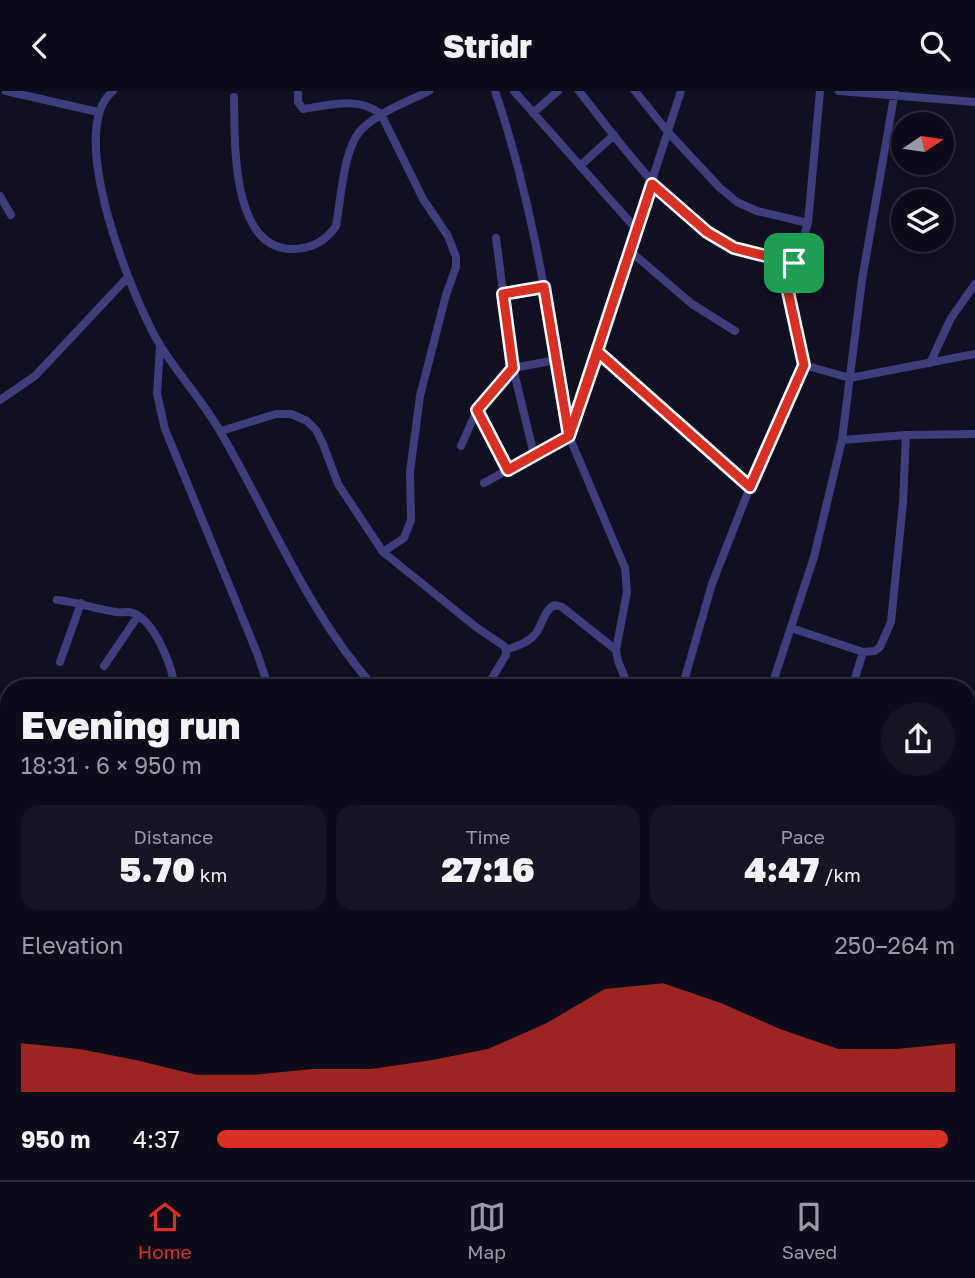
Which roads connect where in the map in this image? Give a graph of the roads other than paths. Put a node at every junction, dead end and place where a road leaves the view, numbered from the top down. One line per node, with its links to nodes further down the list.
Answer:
1 (6, 91): 16 (street)
2 (113, 91): 16 (street)
3 (298, 91): 18 (street)
4 (429, 91): 18 (street)
5 (495, 91): 32 (street)
6 (514, 91): 17 (street)
7 (558, 91): 17 (street)
8 (579, 91): 20 (street)
9 (635, 91): 19 (street)
10 (681, 91): 19 (street)
11 (820, 91): 25 (street)
12 (839, 91): 13 (street)
13 (895, 93): 15 (street); 42 (street)
14 (234, 97): 18 (street)
15 (975, 102)
16 (98, 111): 30 (street)
17 (533, 113): 21 (street)
18 (381, 114): 55 (street)
19 (668, 132): 22 (street); 25 (street)
20 (614, 135): 21 (street); 22 (street)
21 (580, 166): 26 (street)
22 (652, 184): 26 (street); 29 (street)
23 (0, 196): 24 (street)
24 (11, 215)
25 (808, 223): 29 (street)
26 (637, 230): 28 (street)
27 (496, 237): 33 (street)
28 (630, 251): 34 (street); 36 (street)
29 (794, 263): 40 (street)
30 (128, 277): 35 (street); 43 (street)
31 (975, 284): 39 (street)
32 (544, 287): 33 (street); 38 (street)
33 (503, 294): 41 (street)
34 (735, 331)
35 (160, 345): 45 (street); 66 (street)
36 (598, 352): 48 (street); 54 (street)
37 (975, 353): 39 (street)
38 (556, 360): 41 (street); 48 (street)
39 (930, 363): 42 (street)
40 (804, 365): 42 (street); 54 (street)
41 (513, 368): 44 (street); 51 (street)
42 (850, 377): 49 (street)
43 (0, 400)
44 (477, 410): 50 (street); 52 (street)
45 (220, 431): 55 (street); 67 (street)
46 (975, 434): 47 (street)
47 (906, 435): 49 (street); 62 (street)
48 (569, 436): 51 (street); 61 (street)
49 (842, 440): 59 (street)
50 (461, 446)
51 (534, 455): 52 (street)
52 (508, 470): 53 (street)
53 (484, 483)
54 (750, 487): 70 (street)
55 (383, 552): 60 (street)
56 (57, 600): 57 (street)
57 (81, 603): 58 (street); 63 (street)
58 (138, 616): 64 (street); 65 (street)
59 (790, 628): 62 (street); 71 (street)
60 (506, 650): 61 (street); 68 (street)
61 (616, 650): 69 (street)
62 (863, 652): 72 (street)
63 (60, 662)
64 (104, 666)
65 (174, 679)
66 (266, 679)
67 (367, 679)
68 (491, 679)
69 (626, 679)
70 (685, 679)
71 (774, 679)
72 (855, 679)

